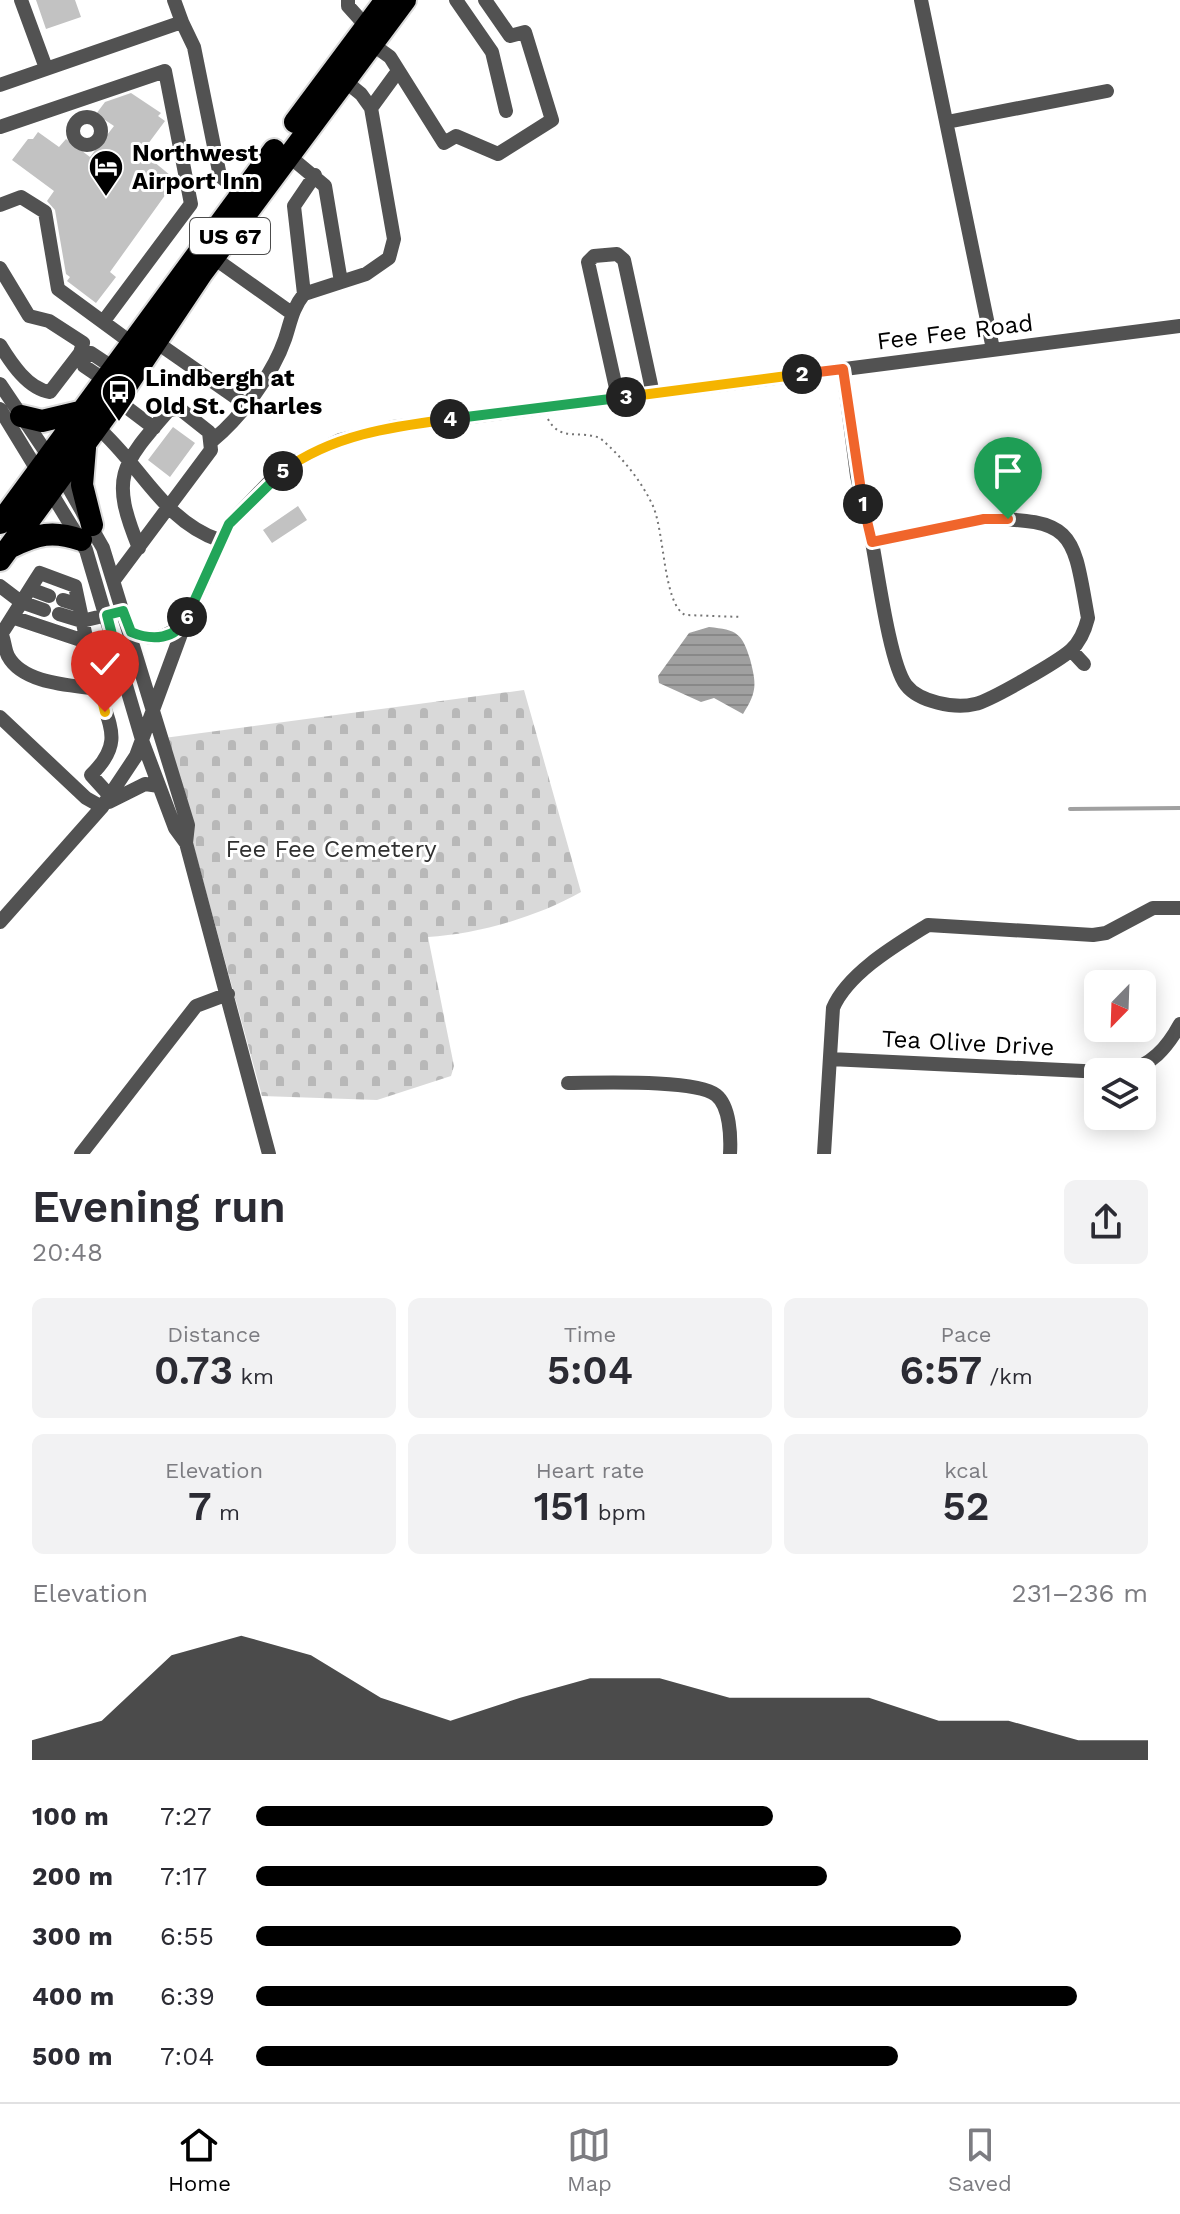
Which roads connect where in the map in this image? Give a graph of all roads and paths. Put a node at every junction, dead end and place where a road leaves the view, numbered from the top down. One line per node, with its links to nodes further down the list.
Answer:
1 (21, 0): 13 (street)
2 (174, 0): 9 (street)
3 (348, 0): 10 (street)
4 (386, 0): 10 (highway, US 67)
5 (405, 0): 10 (highway, US 67)
6 (456, 0): 12 (street)
7 (485, 0): 11 (street)
8 (921, 0): 22 (street)
9 (182, 22): 13 (street); 26 (street)
10 (369, 35): 14 (street); 15 (highway, US 67); 26 (highway, US 67)
11 (510, 36): 12 (street); 14 (street)
12 (492, 52): 20 (street)
13 (46, 68): 16 (street)
14 (398, 71): 19 (street)
15 (345, 81): 19 (street); 24 (highway, US 67)
16 (0, 85)
17 (1107, 91): 22 (street)
18 (77, 101): 21 (street); 23 (street); 33 (street)
19 (371, 108): 30 (street)
20 (506, 111)
21 (82, 118)
22 (947, 122): 38 (street)
23 (0, 127)
24 (289, 156): 25 (street); 28 (highway, US 67)
25 (315, 175): 30 (street); 31 (street)
26 (242, 194): 36 (highway, US 67)
27 (0, 205): 33 (street)
28 (214, 258): 32 (street); 35 (highway, US 67)
29 (0, 268): 39 (street)
30 (341, 282): 31 (street)
31 (304, 294): 32 (street)
32 (290, 312): 46 (street)
33 (103, 322): 36 (street)
34 (1180, 326): 38 (street, Fee Fee Road)
35 (156, 342): 43 (highway, US 67); 46 (street)
36 (133, 344): 43 (highway, US 67)
37 (0, 345): 41 (street)
38 (993, 349): 40 (street, Fee Fee Road)
39 (82, 354): 41 (street); 43 (street)
40 (843, 369): 44 (street, Fee Fee Road); 59 (street)
41 (16, 371): 42 (street)
42 (0, 383): 48 (street)
43 (113, 383): 49 (street); 50 (highway, US 67)
44 (653, 394): 45 (street, Fee Fee Road); 45 (street)
45 (618, 397): 47 (street, Fee Fee Road)
46 (245, 404): 51 (street)
47 (543, 407): 58 (street, Fee Fee Road); 70 (path)
48 (11, 412): 50 (highway); 53 (street); 53 (street)
49 (158, 422): 51 (street); 52 (street)
50 (89, 428): 52 (street); 53 (highway, US 67); 54 (highway, US 67); 57 (highway)
51 (213, 440): 55 (street)
52 (128, 458): 55 (street); 60 (street)
53 (44, 463): 54 (street); 56 (highway, US 67)
54 (57, 483): 57 (street); 61 (highway, US 67)
55 (170, 508): 58 (street); 60 (street)
56 (0, 523)
57 (86, 533): 61 (highway); 62 (street); 68 (street)
58 (219, 540): 72 (street, Fee Fee Road)
59 (872, 542): 76 (street); 76 (street)
60 (139, 548): 62 (street)
61 (5, 554)
62 (114, 580): 67 (street)
63 (0, 586): 64 (street)
64 (26, 596): 65 (street); 66 (street); 69 (street)
65 (54, 605): 66 (street); 71 (street)
66 (79, 605): 71 (street)
67 (123, 611): 68 (street); 74 (street)
68 (107, 615): 71 (street); 77 (street)
69 (12, 617): 73 (street); 75 (street)
70 (742, 617)
71 (82, 621): 75 (street)
72 (185, 623): 74 (street); 81 (street, Fee Fee Road)
73 (1, 632): 80 (street)
74 (131, 632): 81 (street)
75 (87, 642): 78 (street)
76 (1071, 650): 79 (street)
77 (117, 654): 78 (street); 83 (street)
78 (93, 661): 80 (street)
79 (1084, 664)
80 (98, 689): 85 (street)
81 (152, 708): 83 (street, Fee Fee Road); 86 (street)
82 (0, 717): 85 (street)
83 (143, 743): 84 (street); 85 (street, Fee Fee Road)
84 (159, 786): 85 (street); 86 (street)
85 (106, 801): 88 (street, Fee Fee Road)
86 (186, 843): 89 (street)
87 (1180, 908): 92 (street)
88 (0, 922)
89 (228, 994): 95 (street); 96 (street)
90 (1180, 1024): 91 (street)
91 (1156, 1058)
92 (830, 1059): 93 (street, Tea Olive Drive); 98 (street)
93 (1084, 1071)
94 (568, 1083): 97 (street)
95 (81, 1154)
96 (269, 1154)
97 (730, 1154)
98 (824, 1154)

